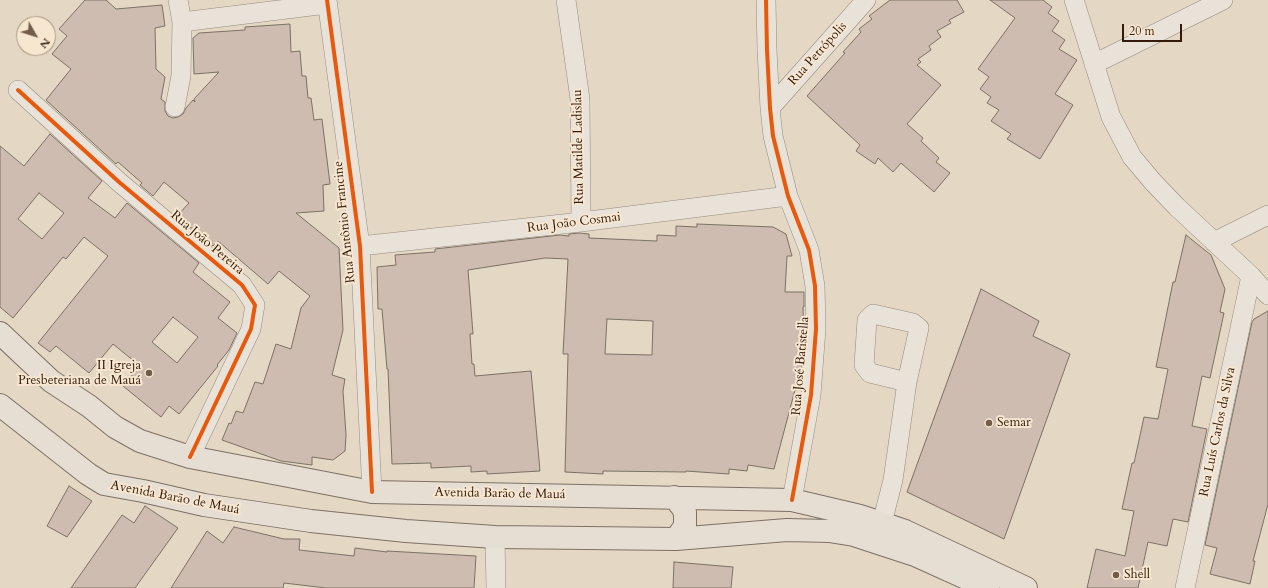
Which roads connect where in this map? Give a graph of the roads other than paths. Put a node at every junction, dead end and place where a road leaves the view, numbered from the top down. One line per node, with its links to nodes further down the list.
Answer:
1 (178, 0): 8 (street)
2 (566, 0): 15 (street, Rua Matilde Ladislau)
3 (766, 0): 12 (street, Rua José Batistella)
4 (866, 0): 12 (street, Rua Petrópolis)
5 (1074, 0): 9 (street)
6 (1223, 0): 9 (street)
7 (327, 2): 8 (street); 17 (street, Rua Antônio Francine)
8 (182, 22): 11 (street)
9 (1094, 64): 16 (street)
10 (18, 90): 23 (street, Rua João Pereira)
11 (175, 107)
12 (770, 108): 13 (street, Rua José Batistella)
13 (788, 196): 15 (street, Rua João Cosmai); 26 (street, Rua José Batistella)
14 (1268, 215): 16 (street)
15 (581, 222): 17 (street, Rua João Cosmai)
16 (1214, 242): 18 (street)
17 (360, 246): 24 (street, Rua Antônio Francine)
18 (1251, 276): 19 (street); 33 (street, Rua Luís Carlos da Silva)
19 (1268, 295)
20 (0, 333): 23 (main road, Avenida Barão de Mauá)
21 (907, 382): 27 (street)
22 (0, 405): 28 (main road, Avenida Barão de Mauá)
23 (190, 457): 24 (main road, Avenida Barão de Mauá)
24 (372, 492): 25 (main road, Avenida Barão de Mauá)
25 (674, 497): 26 (main road, Avenida Barão de Mauá); 29 (main road)
26 (792, 500): 27 (main road, Avenida Barão de Mauá)
27 (882, 523): 32 (main road, Avenida Barão de Mauá)
28 (495, 537): 29 (main road, Avenida Barão de Mauá); 30 (street)
29 (676, 539): 31 (main road, Avenida Barão de Mauá)
30 (496, 588)
31 (988, 588)
32 (1026, 588)
33 (1185, 588)

